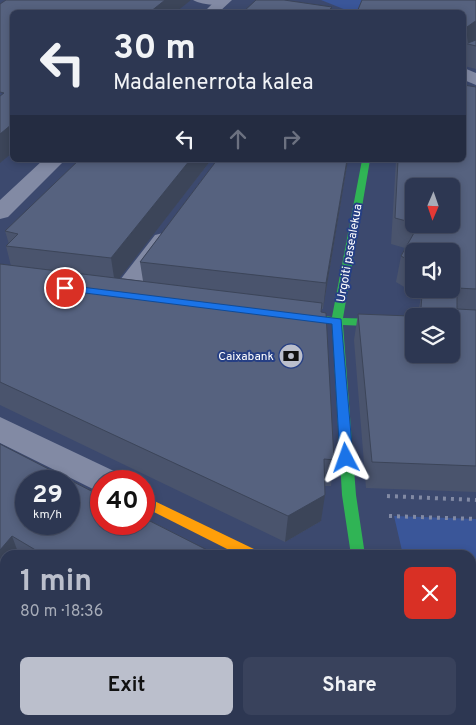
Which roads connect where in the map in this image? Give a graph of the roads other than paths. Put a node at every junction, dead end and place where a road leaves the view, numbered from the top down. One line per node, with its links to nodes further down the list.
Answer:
1 (197, 0): 2 (lane)
2 (219, 5)
3 (53, 162): 5 (street)
4 (366, 162): 9 (street, Urgoiti pasealekua)
5 (0, 212)
6 (176, 224): 7 (street)
7 (122, 295)
8 (280, 315): 9 (street)
9 (337, 321): 10 (street); 15 (street, Urgoiti pasealekua)
10 (405, 324)
11 (0, 429): 12 (street)
12 (90, 474)
13 (155, 506): 14 (street)
14 (243, 550)
15 (357, 550)

